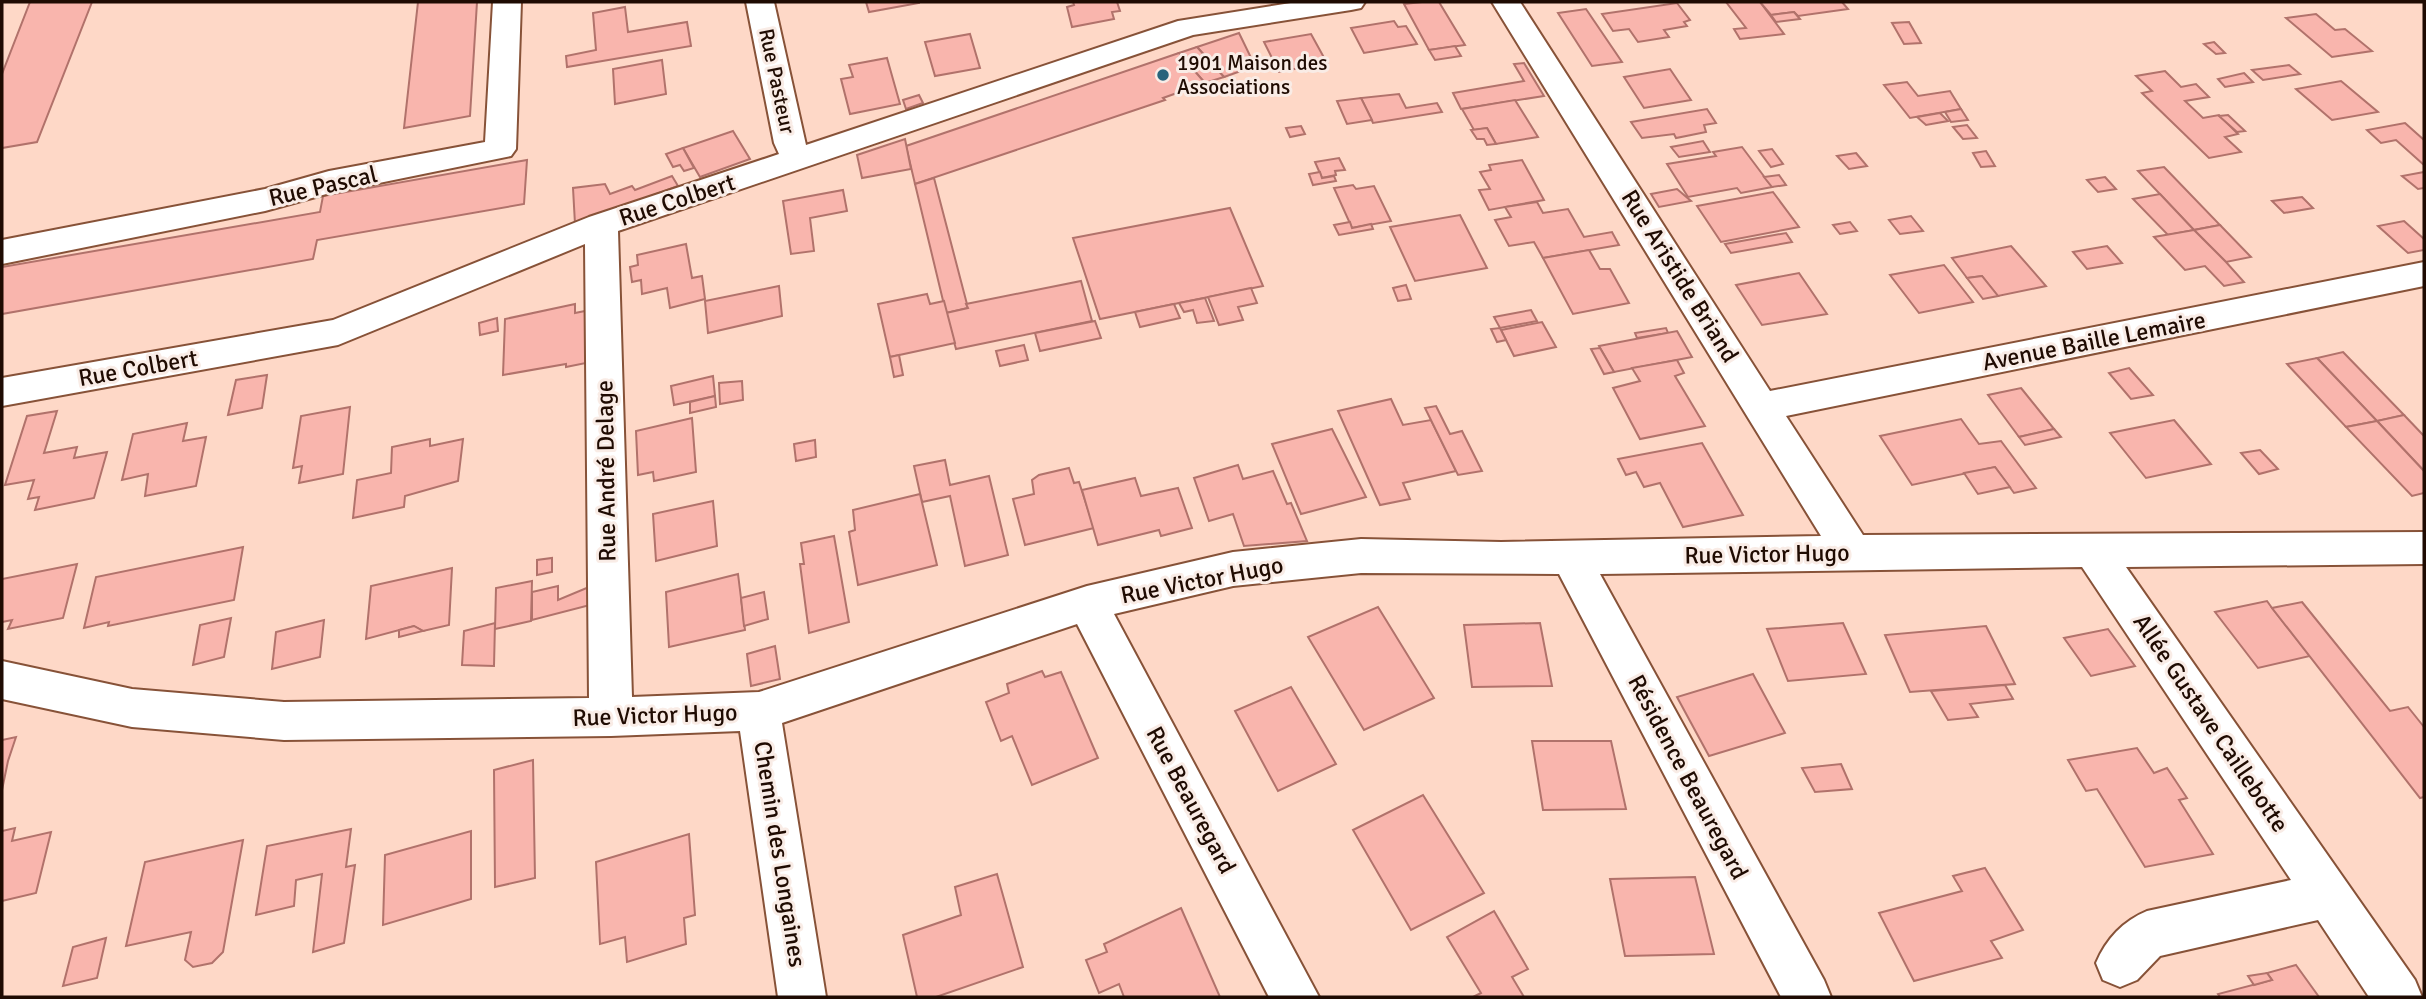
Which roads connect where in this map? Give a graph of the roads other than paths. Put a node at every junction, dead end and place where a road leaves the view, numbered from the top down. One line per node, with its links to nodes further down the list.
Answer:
1 (507, 2): 8 (street, Rue Pascal)
2 (760, 2): 6 (street, Rue Pasteur)
3 (1352, 2): 5 (street, Rue Colbert)
4 (1506, 2): 11 (street, Rue Aristide Briand)
5 (1183, 14): 6 (street, Rue Colbert)
6 (797, 158): 7 (street, Rue Colbert)
7 (601, 225): 10 (street, Rue Colbert); 19 (street, Rue André Delage)
8 (2, 252)
9 (2424, 274): 11 (street, Avenue Baille Lemaire)
10 (2, 392)
11 (1763, 407): 14 (street, Rue Aristide Briand)
12 (2424, 548): 13 (street, Rue Victor Hugo)
13 (2093, 551): 14 (street, Rue Victor Hugo); 20 (street, Allée Gustave Caillebotte)
14 (1852, 552): 15 (street, Rue Victor Hugo)
15 (1570, 557): 16 (street, Rue Victor Hugo); 24 (street, Résidence Beauregard)
16 (1087, 603): 18 (street, Rue Victor Hugo); 23 (street, Rue Beauregard)
17 (2, 680): 19 (street, Rue Victor Hugo)
18 (759, 711): 19 (street, Rue Victor Hugo); 22 (street, Chemin des Longaines)
19 (611, 717)
20 (2328, 895): 21 (street); 25 (street, Allée Gustave Caillebotte)
21 (2120, 962)
22 (802, 997)
23 (1295, 997)
24 (1807, 997)
25 (2398, 997)

